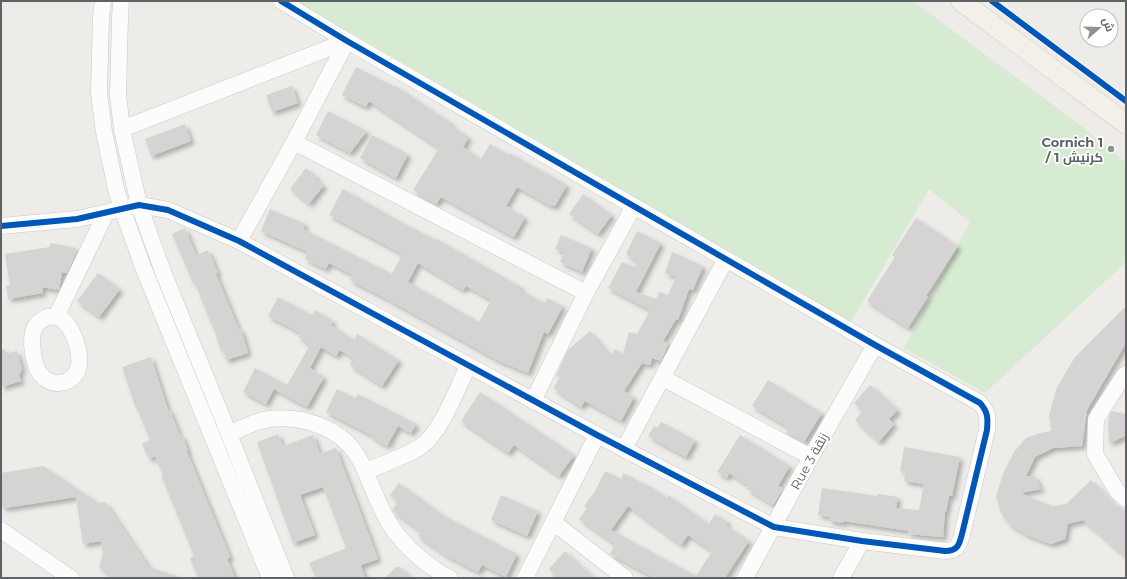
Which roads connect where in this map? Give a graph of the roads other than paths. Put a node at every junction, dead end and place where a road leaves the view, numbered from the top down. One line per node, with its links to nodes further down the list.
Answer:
1 (103, 1): 11 (street)
2 (121, 1): 7 (street)
3 (280, 1): 5 (street)
4 (961, 1): 6 (main road)
5 (347, 41): 7 (street); 8 (street); 10 (street)
6 (1126, 124)
7 (122, 129): 9 (street)
8 (294, 142): 14 (street); 16 (street)
9 (139, 205): 11 (street); 14 (street); 23 (street)
10 (634, 206): 15 (street); 16 (street)
11 (122, 208): 12 (street); 34 (street)
12 (106, 213): 13 (street); 17 (street)
13 (1, 226)
14 (239, 241): 19 (street)
15 (726, 259): 18 (street); 21 (street)
16 (586, 293): 22 (street)
17 (56, 316)
18 (875, 346): 26 (street, Rue 3 زنقة); 32 (street)
19 (468, 366): 22 (street); 27 (street)
20 (1126, 374): 28 (street)
21 (663, 378): 25 (street); 26 (street)
22 (533, 401): 24 (street)
23 (229, 434): 27 (street); 35 (street)
24 (597, 435): 25 (street); 29 (street)
25 (624, 449): 30 (street)
26 (811, 457): 30 (street, Rue 3 زنقة)
27 (366, 471): 36 (street)
28 (1126, 499)
29 (553, 522): 37 (street); 38 (street)
30 (774, 527): 32 (street); 39 (street, Rue 3 زنقة)
31 (1, 530): 33 (street)
32 (862, 541): 40 (street)
33 (71, 578)
34 (270, 578)
35 (286, 578)
36 (450, 578)
37 (525, 578)
38 (625, 578)
39 (745, 578)
40 (840, 578)

